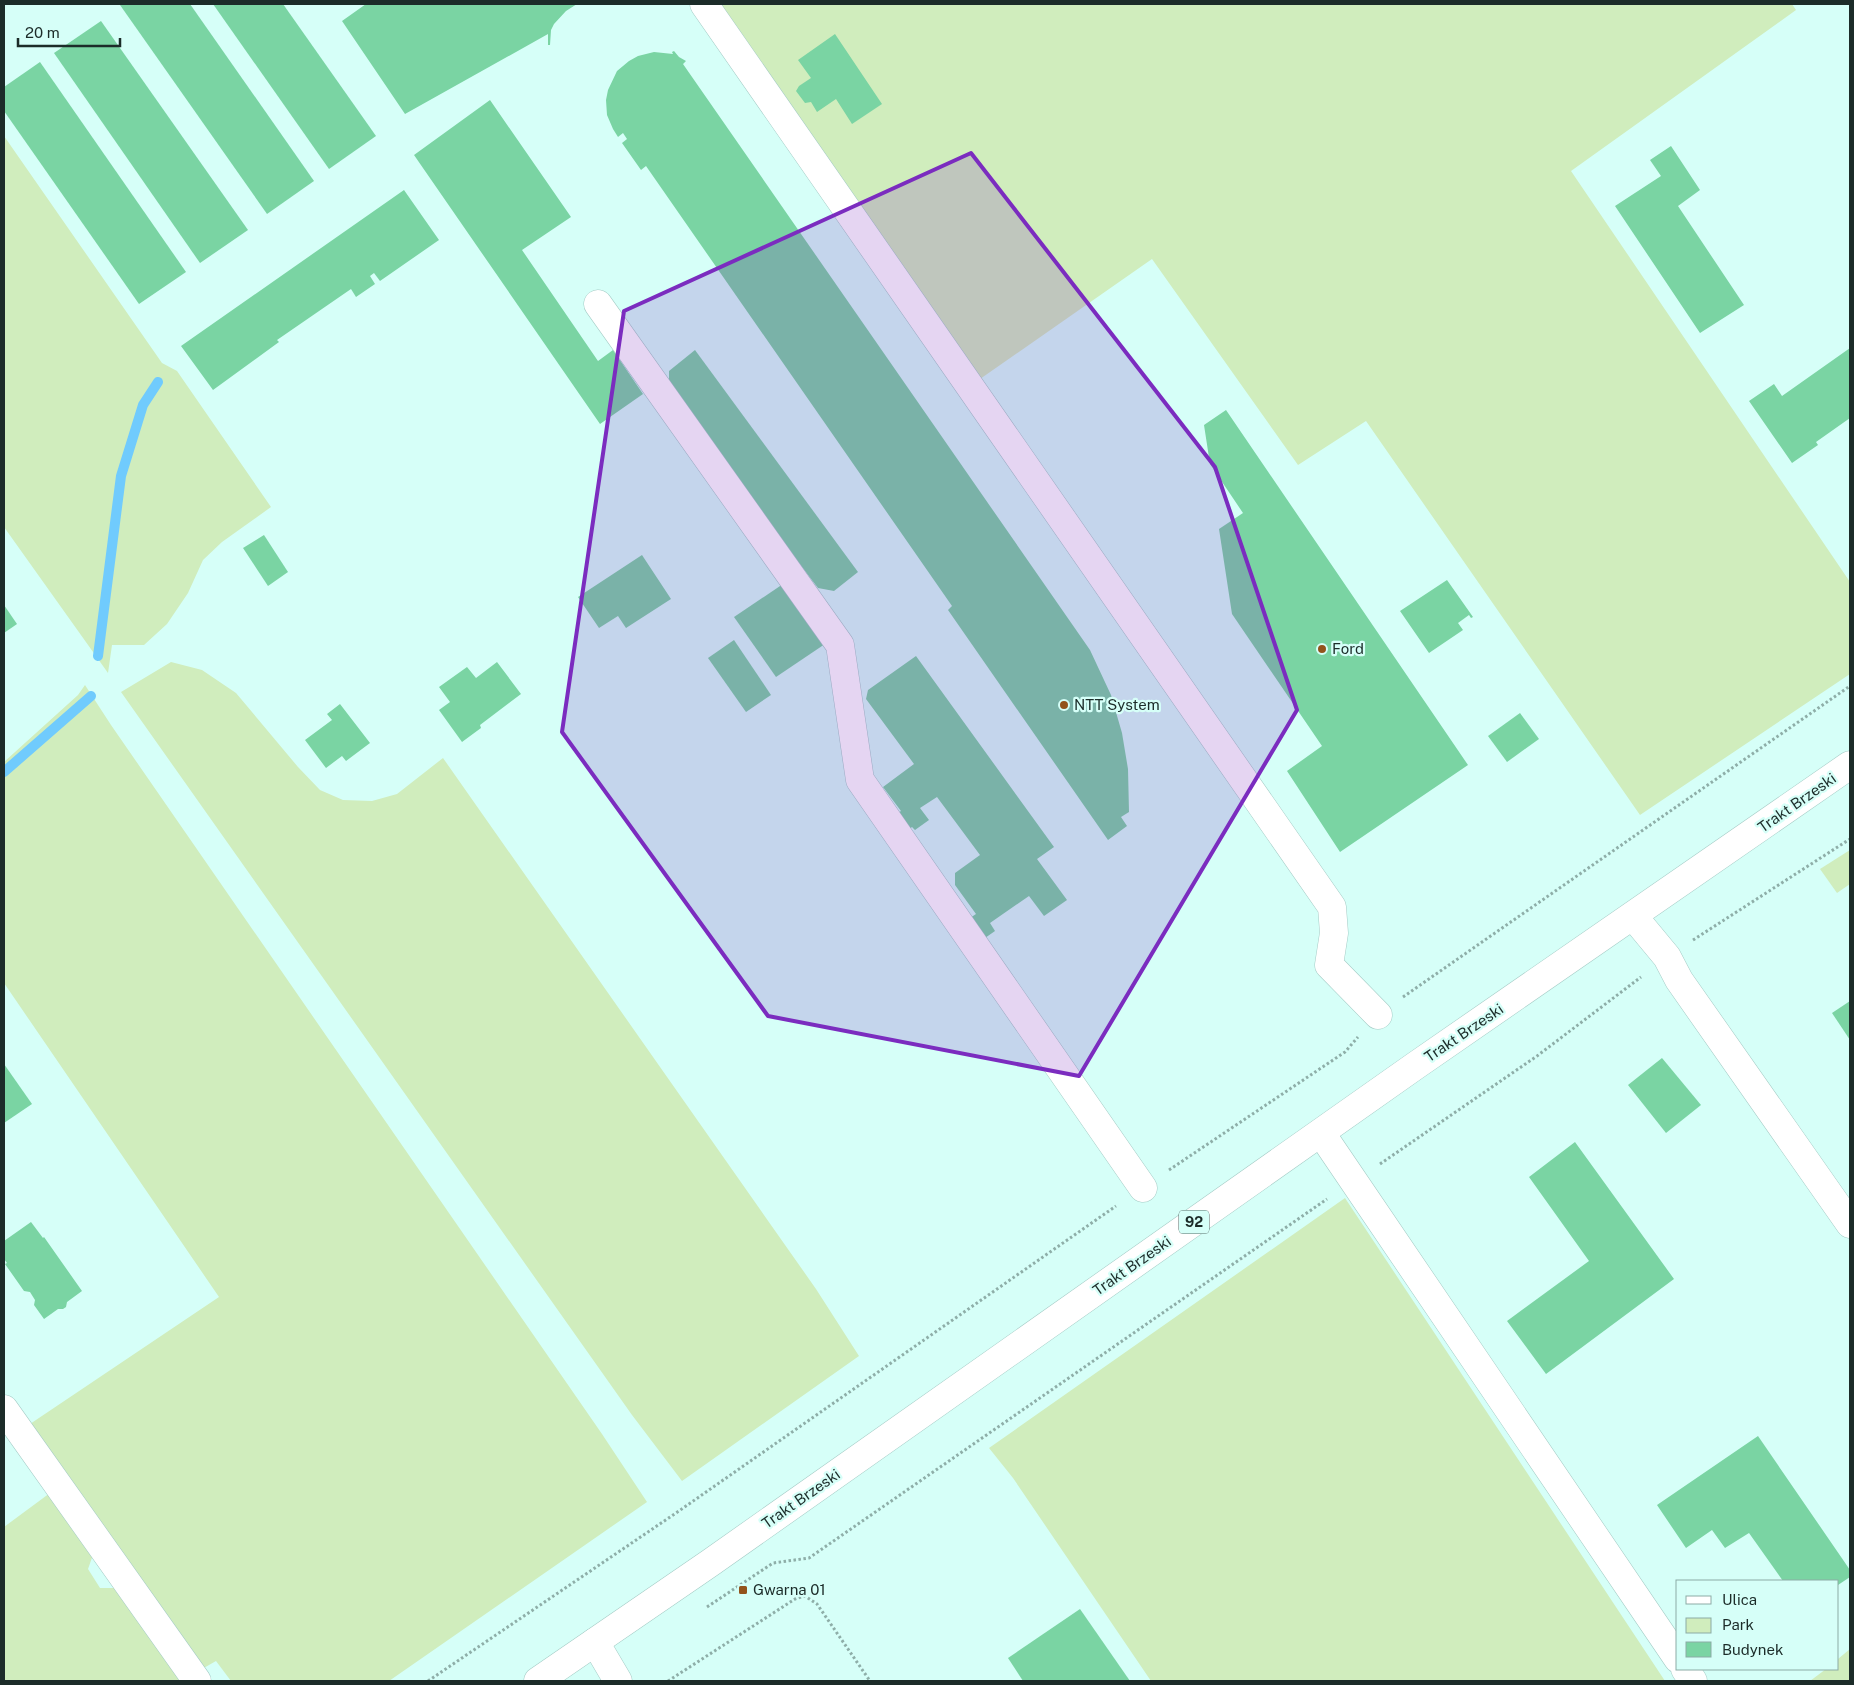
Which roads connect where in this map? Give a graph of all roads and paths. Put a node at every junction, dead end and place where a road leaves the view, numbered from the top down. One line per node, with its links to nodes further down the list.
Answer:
1 (704, 4): 7 (main road)
2 (598, 304): 10 (main road)
3 (1850, 766): 5 (main road, Trakt Brzeski / 92)
4 (1850, 839): 6 (path)
5 (1633, 916): 6 (main road); 8 (main road, Trakt Brzeski / 92)
6 (1667, 958): 9 (path); 11 (main road)
7 (1378, 1015)
8 (1321, 1133): 9 (main road); 14 (main road, Trakt Brzeski / 92)
9 (1353, 1182): 13 (path); 15 (main road)
10 (1143, 1188)
11 (1850, 1224)
12 (4, 1409): 17 (main road)
13 (700, 1611)
14 (595, 1642): 18 (main road, Trakt Brzeski / 92); 19 (main road)
15 (1676, 1656)
16 (1686, 1670): 22 (main road)
17 (197, 1681)
18 (538, 1681)
19 (618, 1681)
20 (668, 1681): 21 (path)
21 (870, 1681)
22 (1693, 1681)

